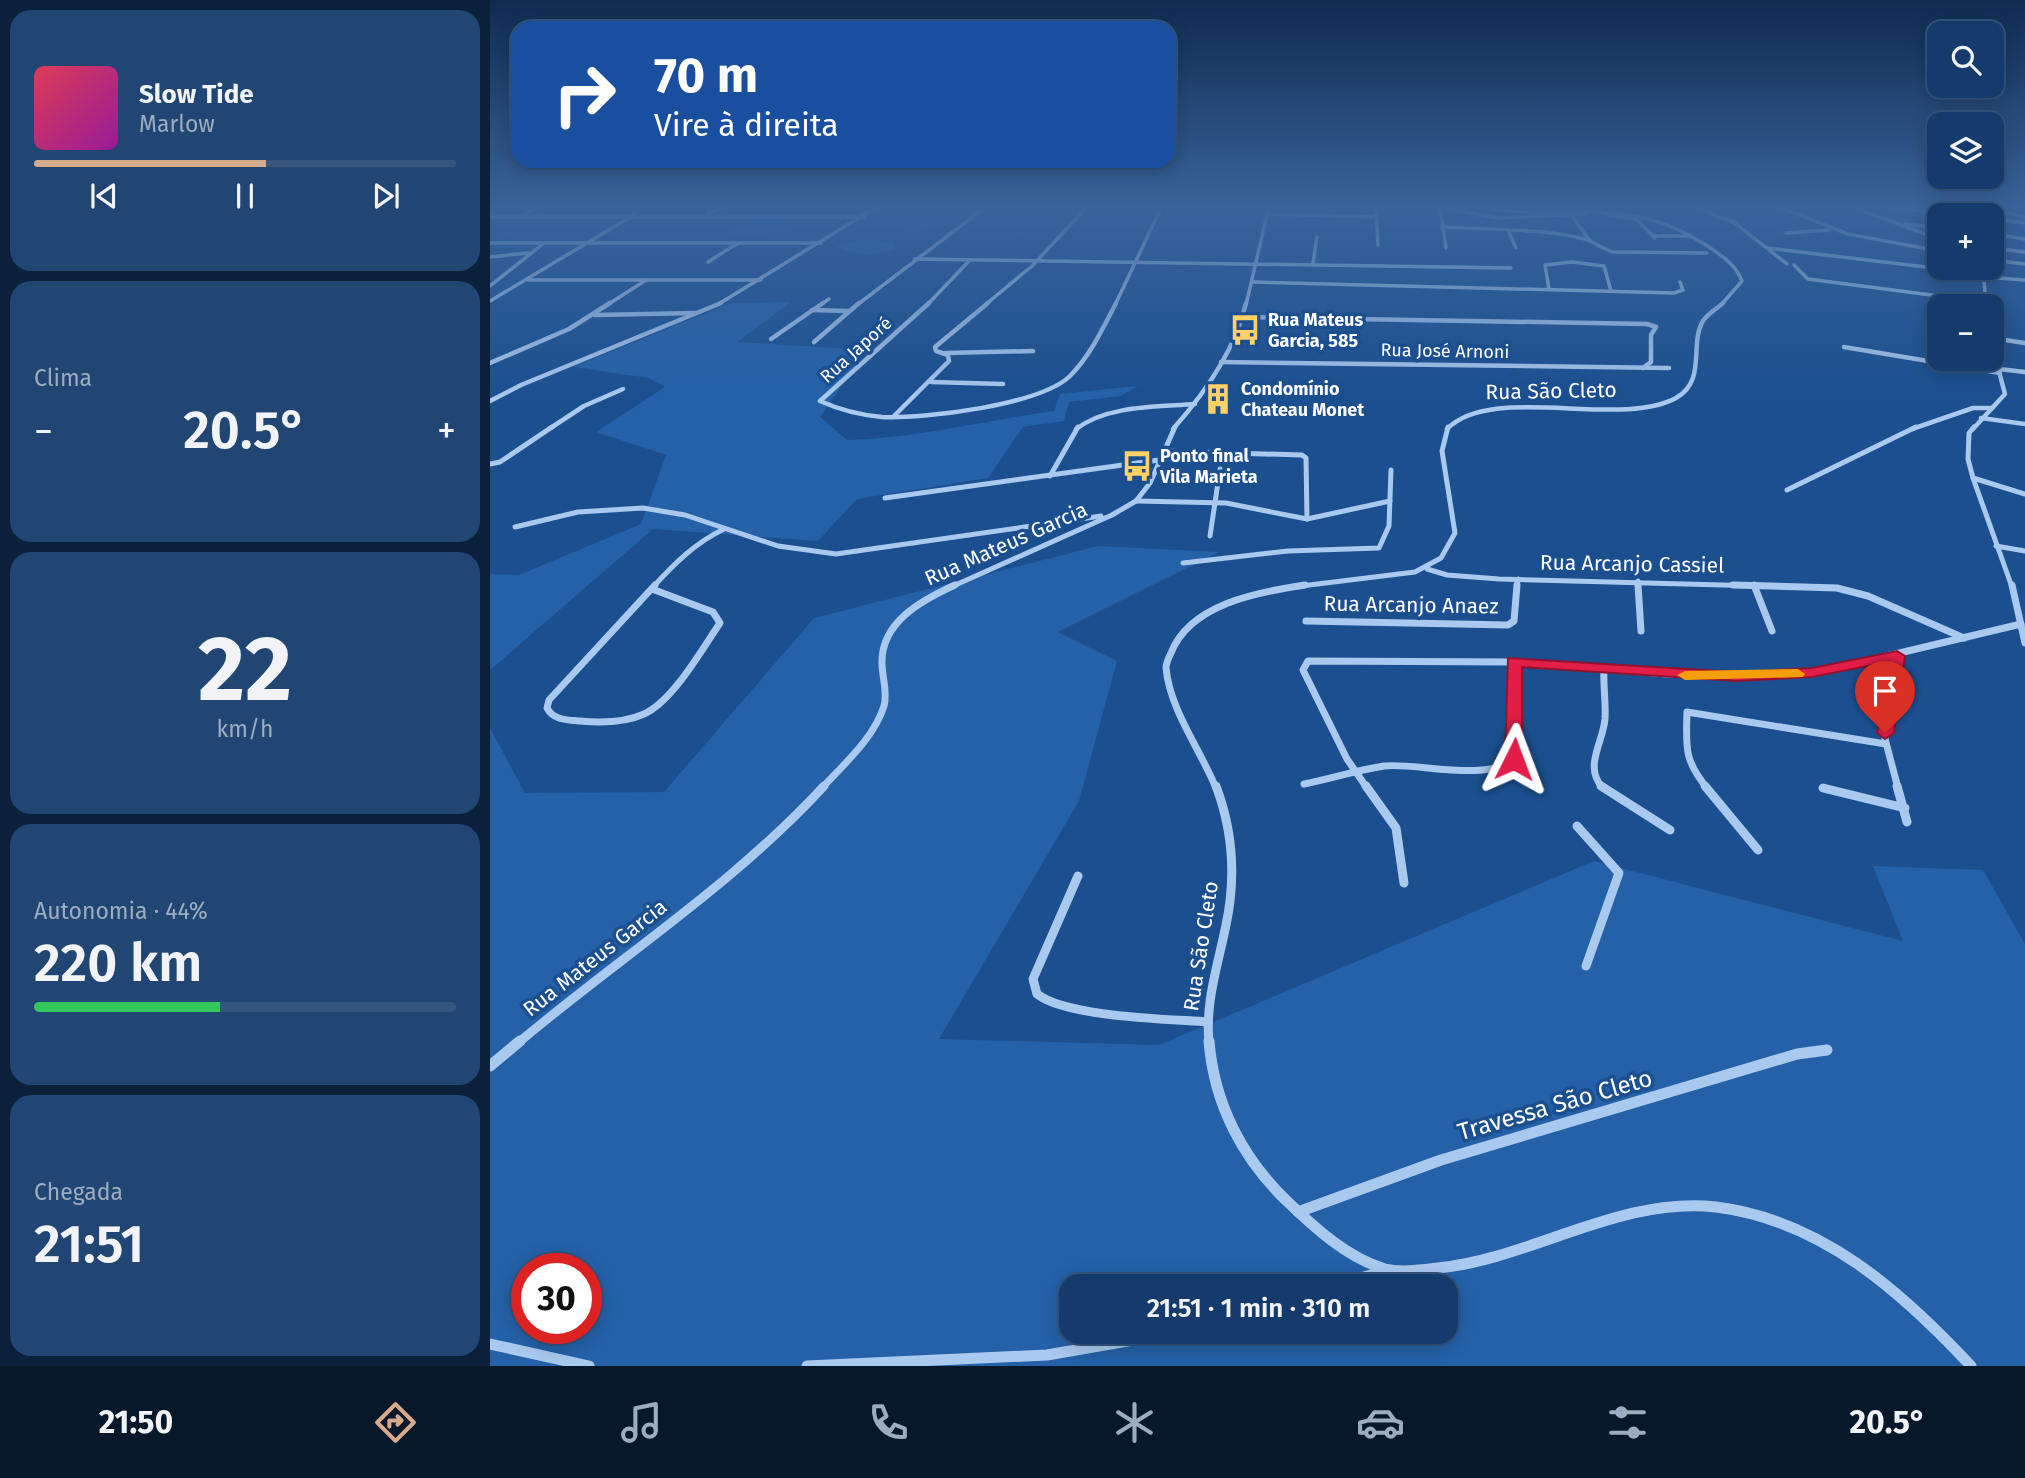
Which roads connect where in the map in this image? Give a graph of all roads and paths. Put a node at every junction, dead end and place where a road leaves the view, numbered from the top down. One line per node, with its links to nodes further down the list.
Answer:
1 (509, 270): 20 (street)
2 (544, 270): 15 (street)
3 (779, 270): 16 (street)
4 (901, 270): 27 (street)
5 (961, 270): 51 (street, Rua Japoré)
6 (1027, 270): 37 (street)
7 (1131, 270): 51 (street)
8 (1254, 270): 18 (street, Rua Mateus Garcia)
9 (1546, 270): 21 (street)
10 (1605, 270): 22 (street)
11 (1735, 270): 75 (street, Rua São Cleto)
12 (1799, 270): 23 (street)
13 (2004, 277): 17 (street)
14 (647, 279): 15 (street); 16 (street); 29 (street)
15 (527, 280): 25 (street)
16 (762, 280): 28 (street)
17 (2025, 280)
18 (1252, 282): 21 (street); 30 (street, Rua Mateus Garcia)
19 (1680, 282): 22 (street)
20 (490, 286)
21 (1549, 289): 22 (street)
22 (1611, 291)
23 (1927, 296)
24 (829, 299): 26 (street)
25 (490, 301)
26 (811, 310): 27 (street); 31 (street)
27 (849, 311): 33 (street)
28 (699, 313): 29 (street); 48 (street)
29 (594, 315): 40 (street)
30 (1243, 317): 39 (street, Rua Mateus Garcia); 41 (street)
31 (771, 338)
32 (2004, 340): 34 (street)
33 (814, 342)
34 (2025, 343)
35 (1844, 347): 38 (street)
36 (1033, 351): 37 (street)
37 (944, 353): 45 (street)
38 (1927, 360)
39 (1221, 362): 41 (street, Rua José Arnoni); 49 (street, Rua Mateus Garcia)
40 (490, 363)
41 (1643, 368): 42 (street, Rua José Arnoni)
42 (1669, 368)
43 (1999, 371): 44 (street); 50 (street)
44 (2025, 372)
45 (931, 382): 46 (street); 51 (street)
46 (1003, 384)
47 (623, 389): 56 (street)
48 (490, 401)
49 (1195, 404): 54 (street, Rua Mateus Garcia); 59 (street)
50 (1993, 408): 52 (street); 61 (street)
51 (892, 418)
52 (1981, 418): 53 (street); 60 (street)
53 (2025, 424)
54 (1163, 451): 55 (street, Rua Mateus Garcia); 68 (street)
55 (1159, 460): 59 (street); 64 (street, Rua Mateus Garcia)
56 (490, 466)
57 (1220, 469): 66 (street)
58 (1391, 470): 65 (street)
59 (1050, 476): 63 (street)
60 (1973, 478): 62 (street); 72 (street)
61 (1787, 490)
62 (2025, 494)
63 (885, 498)
64 (1136, 501): 66 (street); 67 (street, Rua Mateus Garcia)
65 (1390, 501): 68 (street); 74 (street)
66 (1215, 502): 68 (street); 71 (street)
67 (1112, 515): 70 (street); 103 (street, Rua Mateus Garcia)
68 (1307, 519)
69 (515, 527): 70 (street)
70 (724, 529): 79 (street)
71 (1210, 536)
72 (1996, 546): 73 (street); 81 (street)
73 (2025, 551)
74 (1183, 563)
75 (1426, 568): 76 (street, Rua Arcanjo Cassiel); 101 (street, Rua São Cleto)
76 (1518, 579): 77 (street, Rua Arcanjo Cassiel); 80 (street, Rua Arcanjo Anaez)
77 (1638, 581): 78 (street, Rua Arcanjo Cassiel); 82 (street)
78 (1754, 585): 83 (street); 84 (street, Rua Arcanjo Cassiel)
79 (652, 589): 79 (street)
80 (1306, 621)
81 (2021, 624): 84 (street); 85 (street)
82 (1641, 631)
83 (1772, 631)
84 (1965, 639): 86 (street)
85 (2025, 643)
86 (1897, 656): 88 (street); 89 (street)
87 (1514, 662): 88 (street); 90 (street); 90 (street)
88 (1604, 668): 96 (street)
89 (1886, 744): 93 (street); 97 (street)
90 (1357, 770): 91 (street); 99 (street)
91 (1304, 784)
92 (1823, 788): 93 (street)
93 (1905, 808): 94 (street)
94 (1907, 822)
95 (1577, 825): 100 (street)
96 (1670, 830)
97 (1758, 850)
98 (1078, 876): 101 (street)
99 (1404, 883)
100 (1586, 966)
101 (1208, 1022): 104 (street, Rua São Cleto)
102 (1828, 1050): 104 (street, Travessa São Cleto)
103 (490, 1066)
104 (1298, 1212): 105 (street, Rua São Cleto)
105 (1387, 1269): 106 (street); 111 (street, Rua São Cleto)
106 (1372, 1274)
107 (490, 1344): 109 (street)
108 (1111, 1344): 110 (street)
109 (589, 1366)
110 (807, 1366)
111 (1971, 1366)

